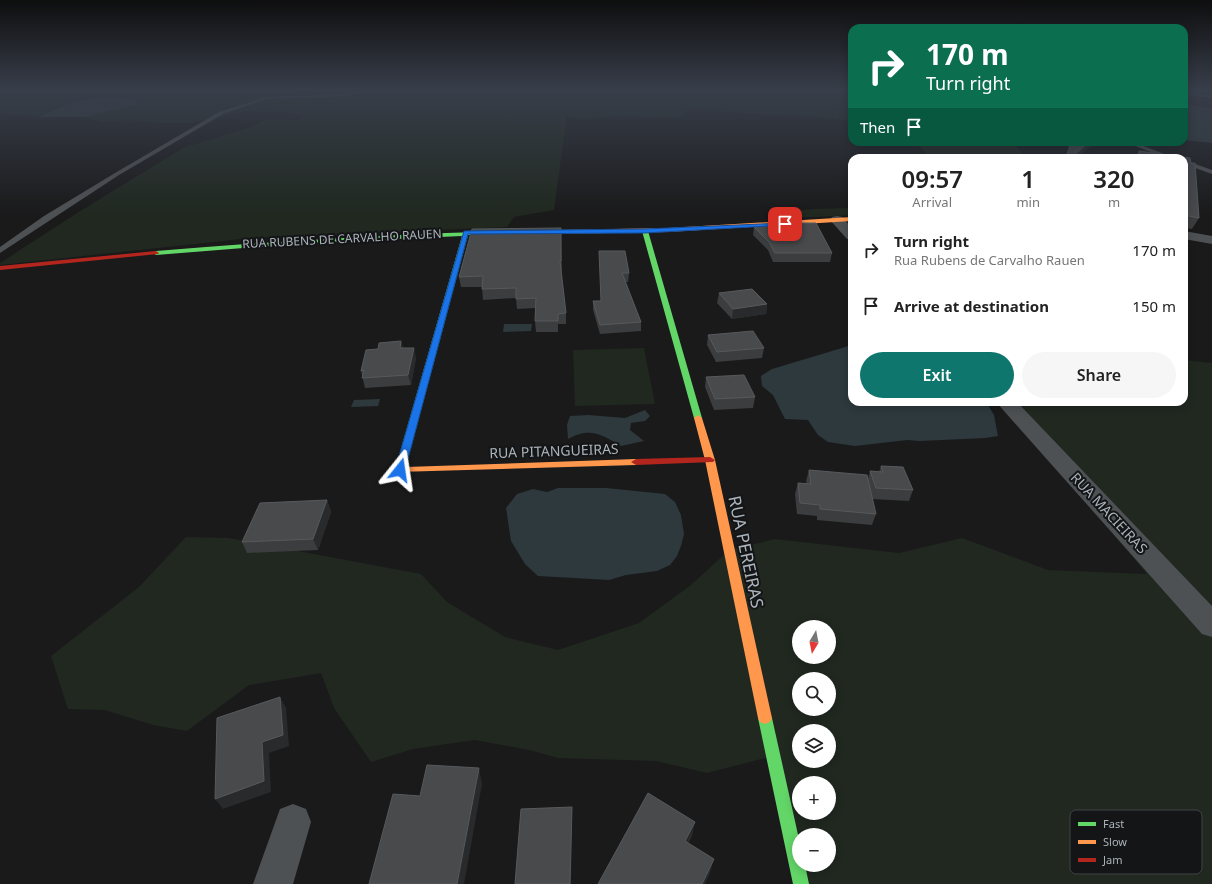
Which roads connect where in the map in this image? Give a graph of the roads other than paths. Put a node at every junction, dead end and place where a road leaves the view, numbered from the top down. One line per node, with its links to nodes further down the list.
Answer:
1 (190, 131): 13 (lane)
2 (1139, 146): 3 (lane)
3 (1161, 154)
4 (1188, 163): 5 (lane)
5 (1212, 172)
6 (848, 219): 7 (street, RUA RUBENS DE CARVALHO RAUEN)
7 (837, 220): 8 (street, RUA RUBENS DE CARVALHO RAUEN); 9 (street)
8 (645, 231): 10 (street, RUA RUBENS DE CARVALHO RAUEN); 16 (street, RUA PEREIRAS)
9 (848, 232)
10 (466, 233): 14 (street, RUA RUBENS DE CARVALHO RAUEN); 16 (street, RUA PITANGUEIRAS)
11 (1188, 236): 12 (street)
12 (1212, 240)
13 (0, 251)
14 (0, 268)
15 (1010, 406): 17 (street, RUA MACIEIRAS)
16 (710, 460): 20 (street, RUA PEREIRAS)
17 (1212, 625)
18 (293, 822): 19 (street)
19 (273, 884)
20 (801, 884)

